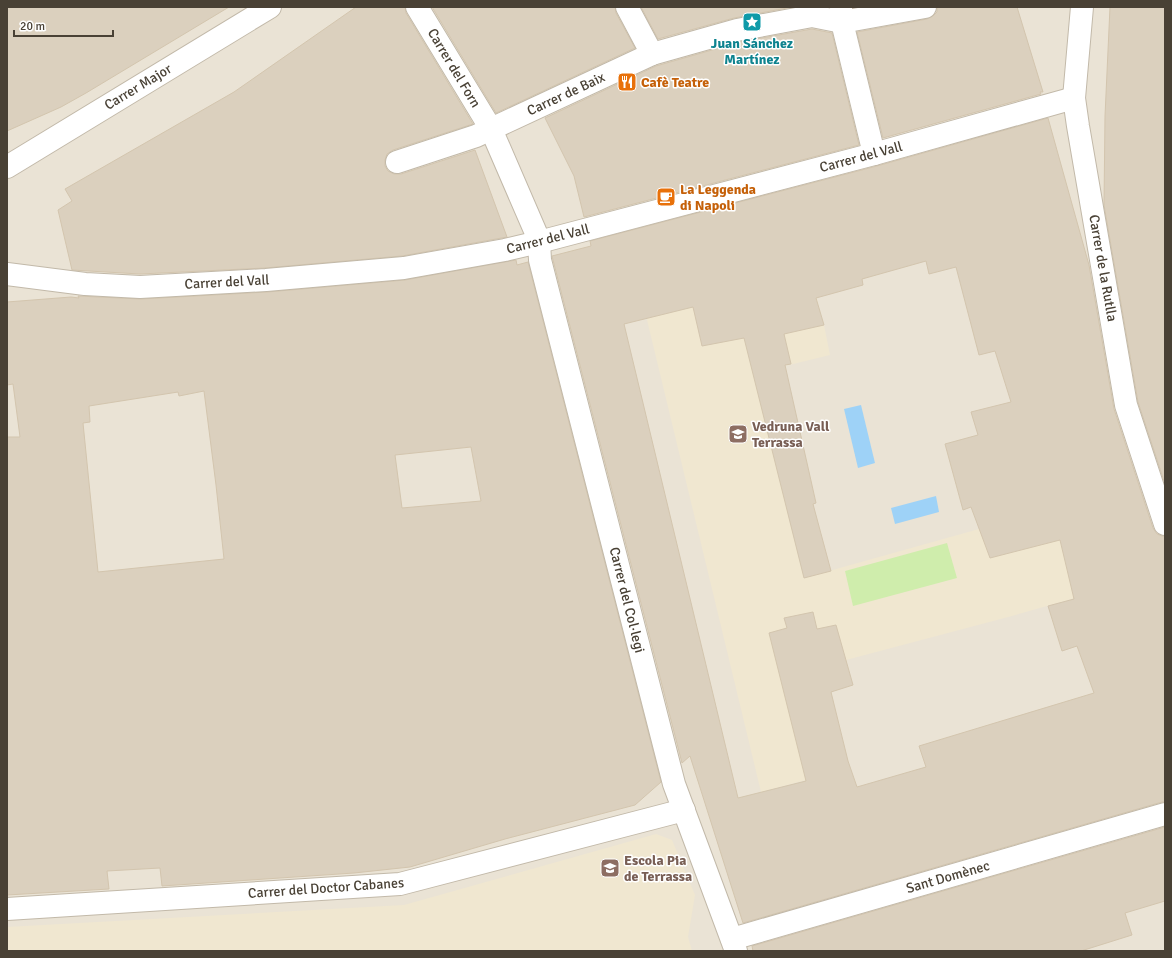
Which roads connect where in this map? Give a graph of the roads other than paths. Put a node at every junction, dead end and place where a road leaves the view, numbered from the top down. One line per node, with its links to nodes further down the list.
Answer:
1 (270, 7): 12 (street, Carrer Major)
2 (417, 7): 9 (street, Carrer del Forn)
3 (627, 7): 7 (street)
4 (925, 7): 6 (street, Carrer de Baix)
5 (1082, 7): 8 (street, Carrer de la Rutlla)
6 (842, 15): 7 (street, Carrer de Baix); 10 (street)
7 (652, 54): 9 (street, Carrer de Baix)
8 (1074, 98): 10 (street, Carrer del Vall); 15 (street, Carrer de la Rutlla)
9 (491, 129): 11 (street, Carrer de Baix); 13 (street, Carrer del Forn)
10 (874, 154): 13 (street, Carrer del Vall)
11 (397, 162)
12 (7, 167)
13 (539, 242): 14 (street, Carrer del Vall); 16 (street, Carrer del Col·legi)
14 (7, 274)
15 (1165, 524)
16 (684, 810): 18 (street, Carrer del Doctor Cabanes); 19 (street, Carrer del Col·legi)
17 (1165, 814): 19 (street, Sant Domènec)
18 (7, 910)
19 (734, 947)

